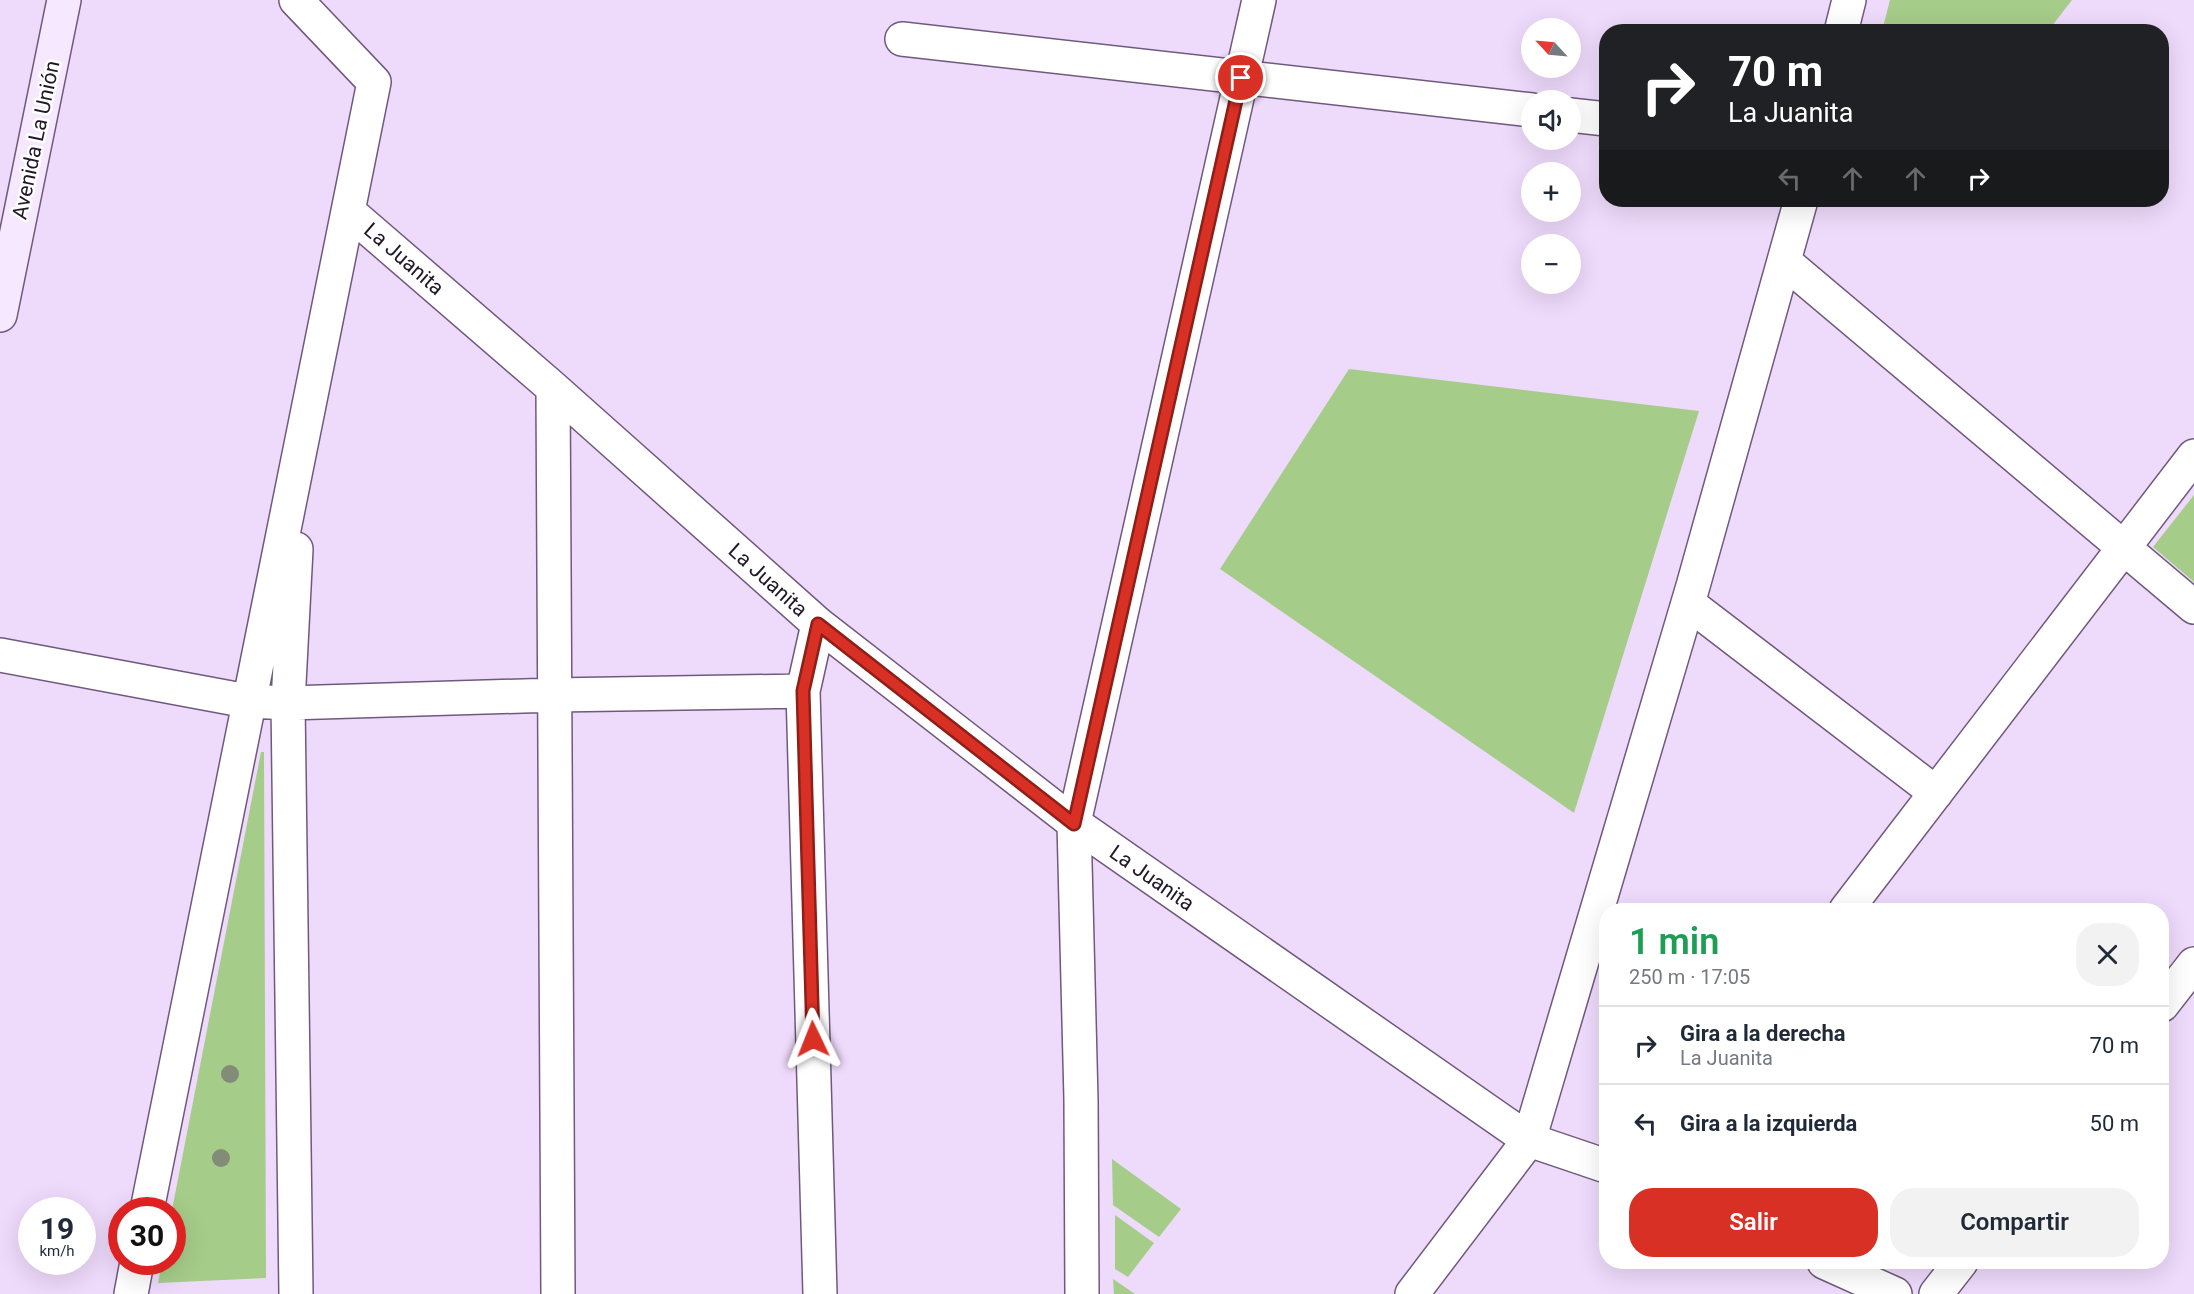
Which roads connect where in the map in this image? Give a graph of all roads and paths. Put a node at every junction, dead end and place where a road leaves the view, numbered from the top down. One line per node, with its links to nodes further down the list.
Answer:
1 (64, 0): 14 (street, Avenida La Unión)
2 (296, 0): 12 (street)
3 (1259, 0): 7 (street)
4 (1849, 0): 5 (street)
5 (1843, 24)
6 (902, 39): 7 (street)
7 (1241, 78): 8 (street); 28 (street)
8 (1521, 109)
9 (1581, 116): 10 (street)
10 (1599, 118)
11 (1799, 207): 13 (street)
12 (348, 211): 15 (street, La Juanita); 16 (street)
13 (1785, 262): 18 (street); 19 (street)
14 (0, 315)
15 (553, 388): 21 (street, La Juanita); 24 (street)
16 (302, 440): 25 (street); 26 (street)
17 (2194, 456): 18 (street)
18 (2123, 547): 20 (street); 27 (street)
19 (1688, 603): 27 (street); 29 (street)
20 (2194, 607)
21 (818, 624): 23 (street); 28 (street, La Juanita)
22 (0, 655): 25 (street)
23 (803, 691): 24 (street); 43 (street)
24 (554, 695): 26 (street); 42 (street)
25 (248, 701): 26 (street); 36 (street)
26 (288, 703): 41 (street)
27 (1936, 793): 30 (street)
28 (1074, 824): 34 (street, La Juanita); 44 (street)
29 (1599, 903)
30 (1851, 903)
31 (1599, 904): 34 (street)
32 (2194, 964): 33 (street)
33 (2169, 996)
34 (1529, 1140): 35 (street, La Juanita); 45 (street)
35 (1599, 1164)
36 (150, 1197)
37 (1840, 1269): 46 (street)
38 (1956, 1269): 47 (street)
39 (134, 1275): 40 (street)
40 (130, 1294)
41 (296, 1294)
42 (558, 1294)
43 (820, 1294)
44 (1082, 1294)
45 (1412, 1294)
46 (1895, 1294)
47 (1936, 1294)

